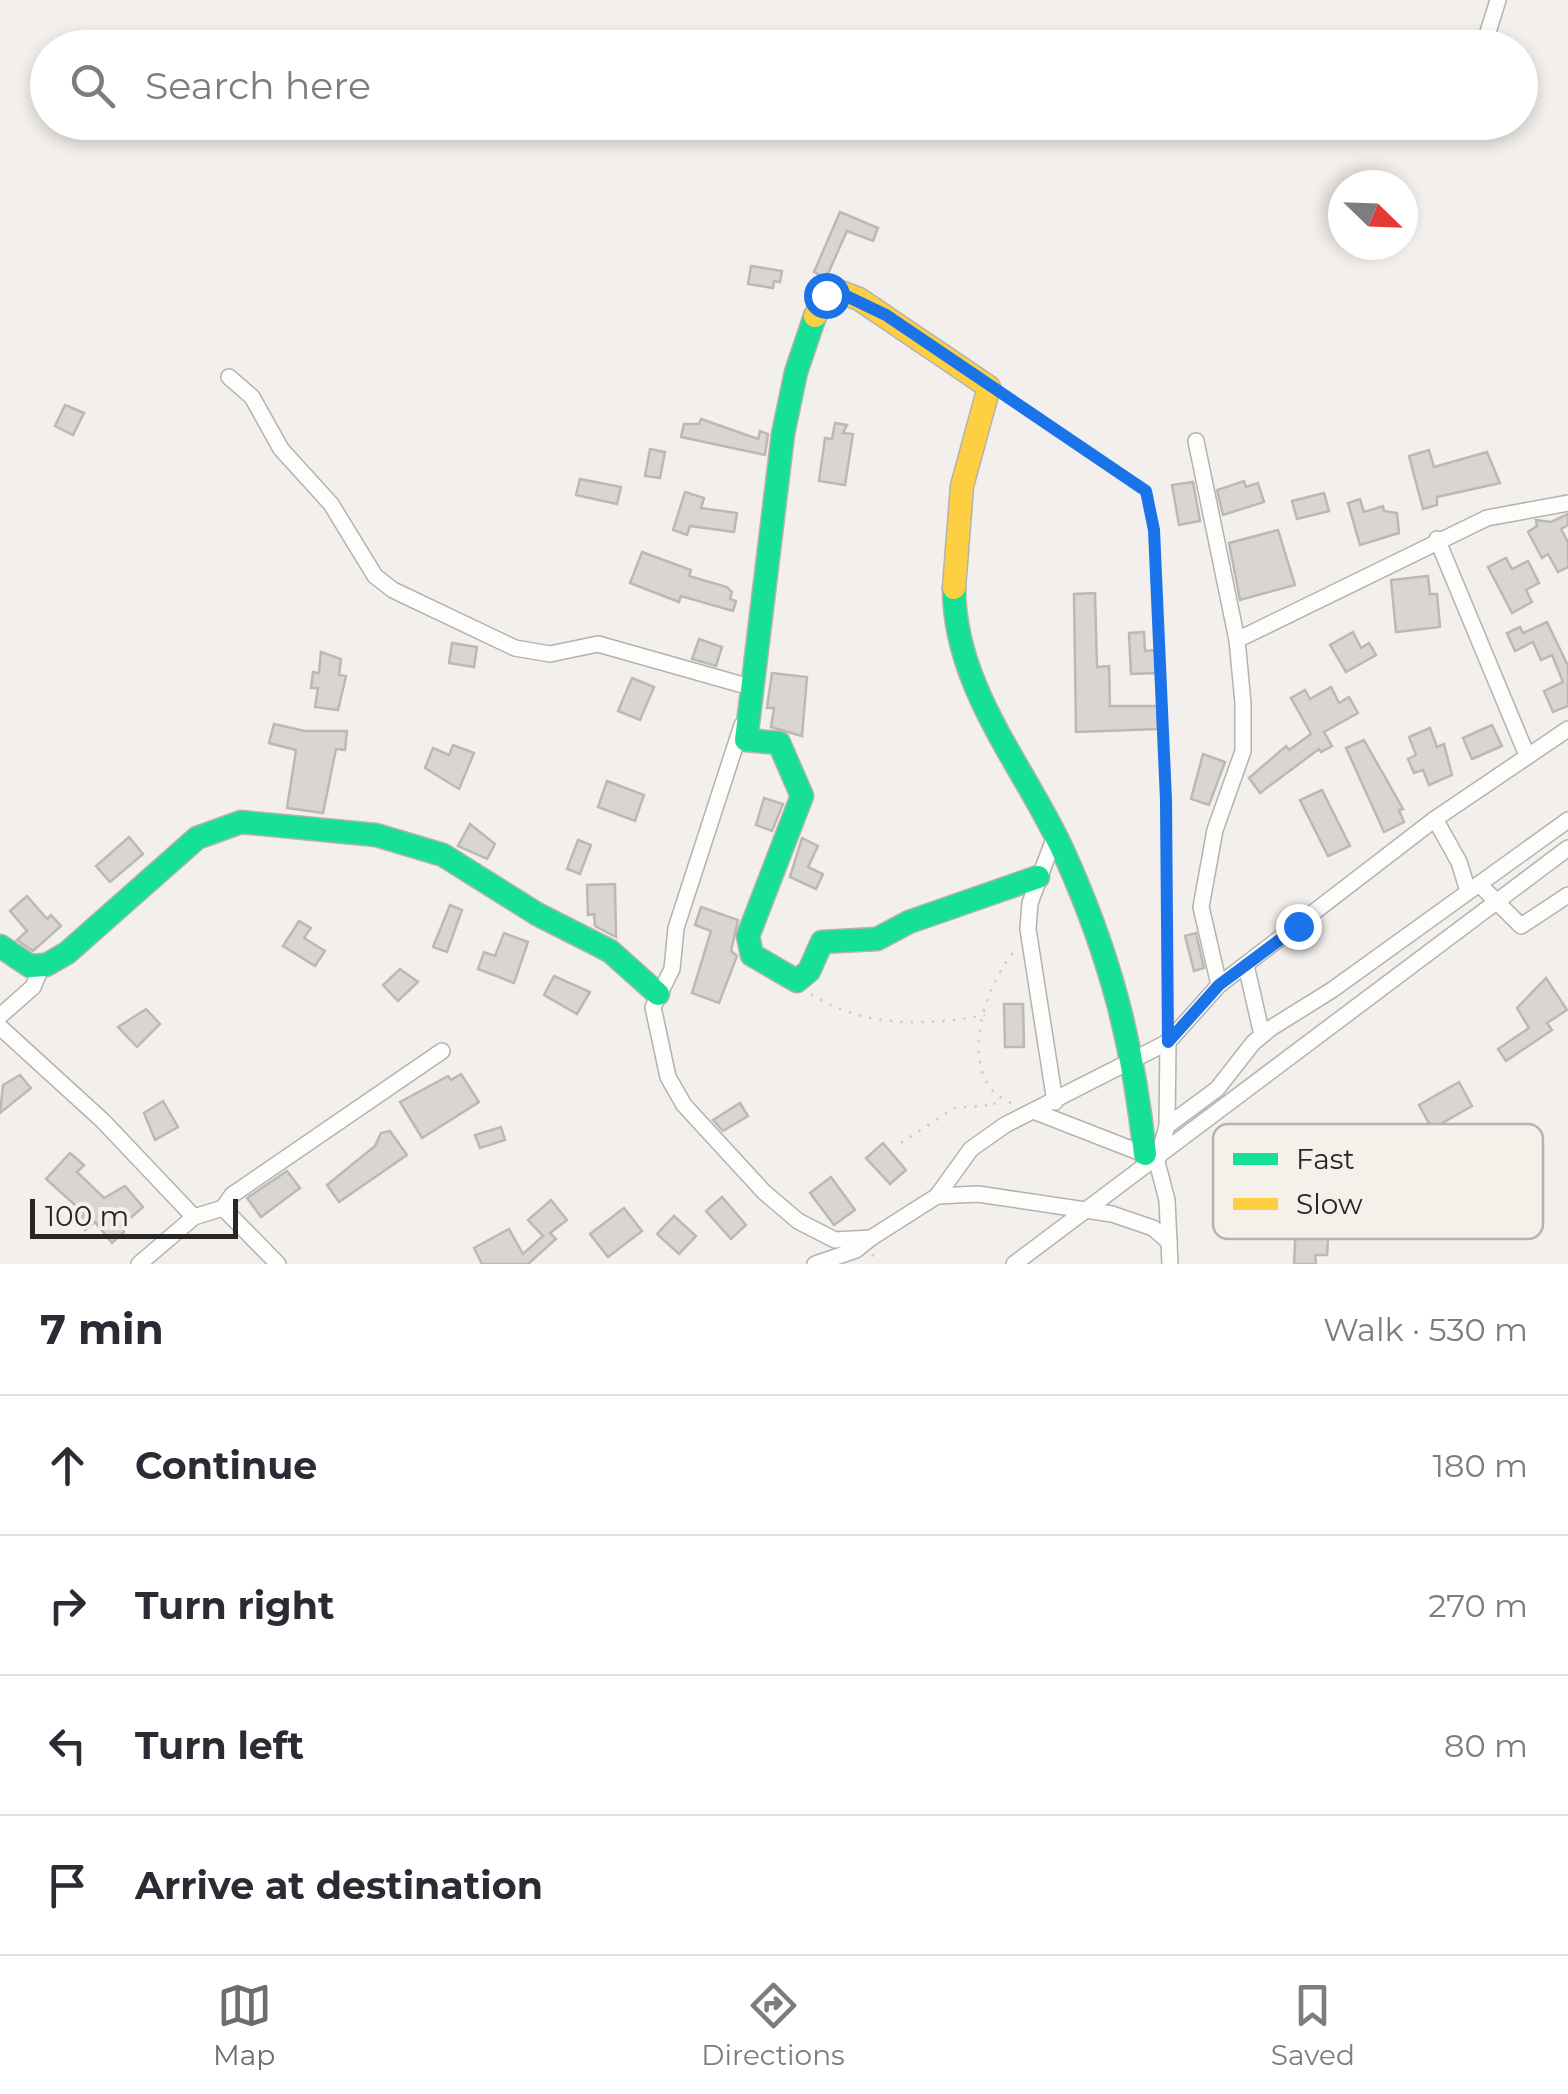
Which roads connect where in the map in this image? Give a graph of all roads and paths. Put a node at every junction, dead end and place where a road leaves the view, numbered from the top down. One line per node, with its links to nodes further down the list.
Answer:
1 (1498, 0): 2 (street)
2 (1489, 30)
3 (229, 378): 9 (street)
4 (989, 387): 9 (street); 14 (street); 31 (path)
5 (1196, 441): 8 (street)
6 (1568, 503): 7 (street)
7 (1437, 539): 8 (street); 11 (street)
8 (1237, 640): 24 (street)
9 (750, 692): 16 (street); 26 (street)
10 (1568, 728): 11 (street)
11 (1526, 753): 12 (street)
12 (1434, 818): 17 (street); 22 (street)
13 (1568, 820): 17 (street)
14 (1055, 836): 16 (street); 33 (street)
15 (1568, 848): 19 (street)
16 (1038, 877): 20 (street)
17 (1473, 888): 19 (street); 30 (street)
18 (1568, 895): 19 (street)
19 (1494, 904): 39 (street)
20 (1028, 938): 27 (path); 35 (street)
21 (0, 946): 23 (street)
22 (1246, 964): 24 (street); 30 (street)
23 (41, 968): 26 (street); 28 (street)
24 (1219, 985): 31 (street)
25 (806, 987): 27 (path)
26 (658, 994): 44 (street)
27 (984, 1015): 34 (path)
28 (0, 1016)
29 (0, 1027): 43 (street)
30 (1262, 1035): 37 (street)
31 (1168, 1042): 33 (street); 37 (street)
32 (442, 1051): 41 (street)
33 (1134, 1058): 35 (street); 39 (street)
34 (992, 1093): 36 (path); 38 (path)
35 (1055, 1102): 36 (street)
36 (1036, 1112): 39 (street); 40 (street)
37 (1167, 1126): 39 (street)
38 (901, 1143)
39 (1152, 1156): 42 (street); 45 (street)
40 (937, 1196): 42 (street); 44 (street)
41 (223, 1208): 43 (street); 47 (street)
42 (1084, 1209): 45 (street); 49 (street)
43 (194, 1217): 46 (street)
44 (871, 1238): 48 (street)
45 (1169, 1242): 50 (street)
46 (139, 1264)
47 (278, 1264)
48 (815, 1264)
49 (1014, 1264)
50 (1170, 1264)

